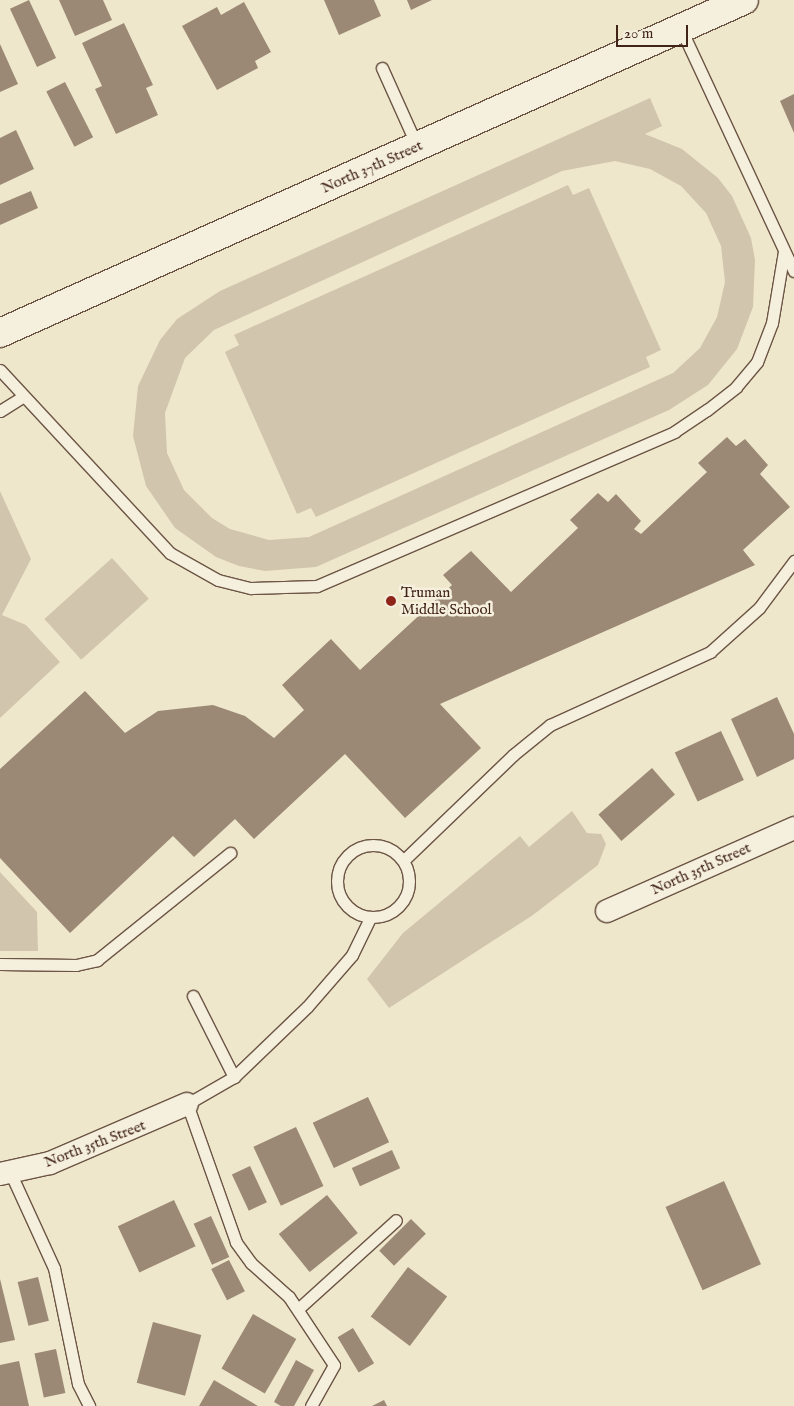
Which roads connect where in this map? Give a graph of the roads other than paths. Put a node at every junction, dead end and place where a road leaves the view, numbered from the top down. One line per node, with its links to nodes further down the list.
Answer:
1 (744, 0): 2 (street, North 37th Street)
2 (681, 29): 4 (street, North 37th Street); 5 (lane)
3 (382, 68): 4 (lane)
4 (417, 146): 7 (street, North 37th Street)
5 (784, 250): 6 (lane); 9 (lane)
6 (794, 271)
7 (0, 333)
8 (0, 370): 9 (lane)
9 (24, 396): 10 (lane)
10 (0, 411)
11 (794, 561): 14 (lane)
12 (794, 828): 15 (street, North 35th Street)
13 (230, 853): 17 (lane)
14 (405, 859): 16 (lane); 16 (lane)
15 (607, 911)
16 (369, 920): 19 (lane)
17 (0, 964)
18 (192, 996): 19 (lane)
19 (234, 1078): 20 (lane)
20 (187, 1104): 21 (street, North 35th Street); 23 (lane)
21 (5, 1173): 24 (lane)
22 (396, 1220): 23 (lane)
23 (298, 1309): 25 (lane)
24 (89, 1406)
25 (311, 1406)

